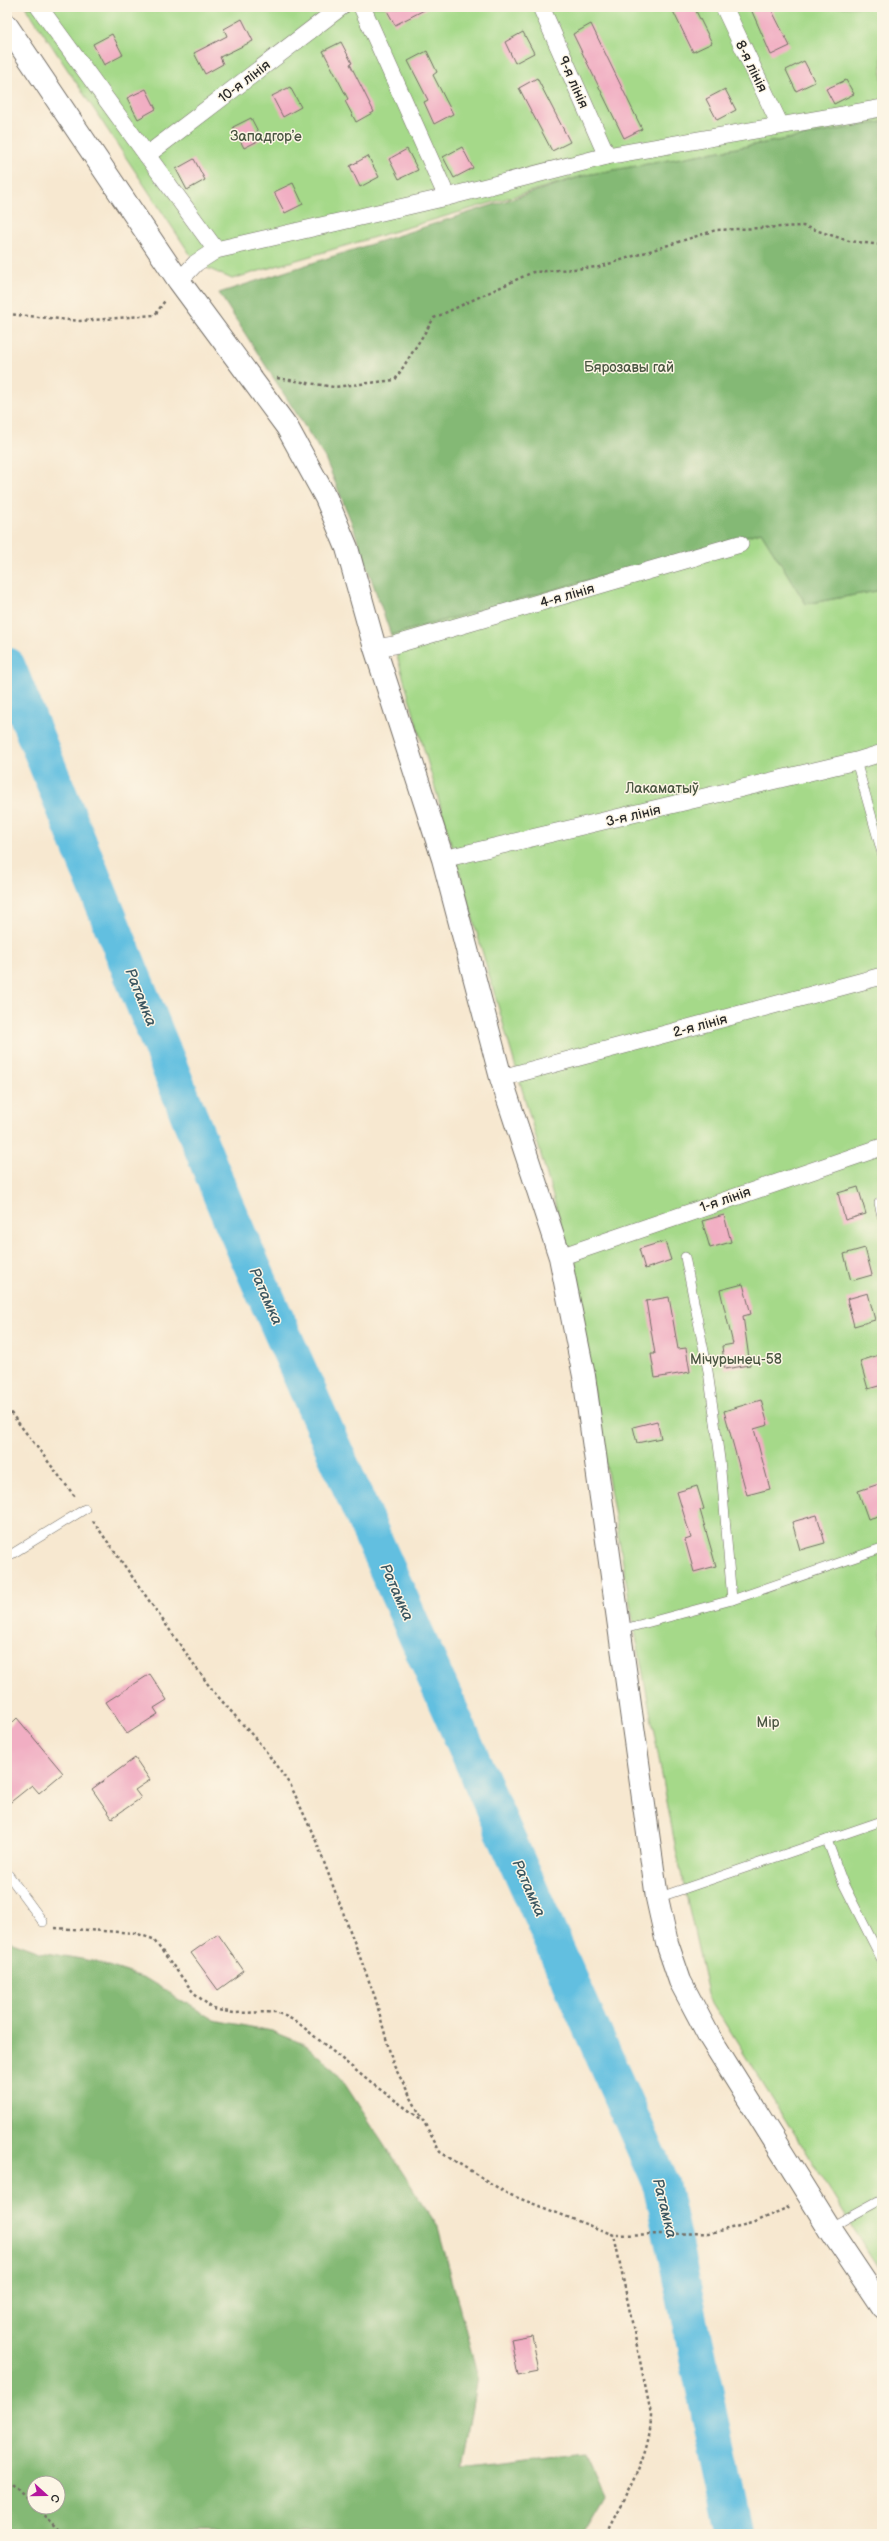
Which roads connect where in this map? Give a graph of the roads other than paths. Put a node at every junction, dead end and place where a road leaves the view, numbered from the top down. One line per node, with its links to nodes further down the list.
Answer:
1 (39, 7): 9 (street)
2 (341, 7): 9 (street, 10-я лінія)
3 (362, 7): 11 (street)
4 (540, 7): 10 (street, 9-я лінія)
5 (724, 7): 8 (street, 8-я лінія)
6 (7, 26): 13 (street)
7 (882, 108): 8 (street)
8 (780, 125): 10 (street)
9 (147, 155): 12 (street)
10 (607, 156): 11 (street)
11 (447, 197): 12 (street)
12 (216, 250): 13 (street)
13 (179, 281): 15 (street)
14 (740, 544): 15 (street, 4-я лінія)
15 (384, 646): 19 (street)
16 (882, 753): 17 (street, 3-я лінія)
17 (856, 761): 18 (lane); 19 (street, 3-я лінія)
18 (882, 853)
19 (449, 858): 21 (street)
20 (882, 976): 21 (street, 2-я лінія)
21 (510, 1076): 25 (street)
22 (882, 1147): 25 (street, 1-я лінія)
23 (879, 1203): 24 (lane)
24 (882, 1216)
25 (565, 1254): 31 (street)
26 (685, 1258): 30 (lane)
27 (85, 1510): 29 (lane)
28 (882, 1548): 30 (lane)
29 (7, 1557)
30 (732, 1600): 31 (lane)
31 (618, 1630): 35 (street)
32 (882, 1821): 33 (lane)
33 (827, 1840): 35 (lane); 37 (lane)
34 (7, 1873): 36 (lane)
35 (657, 1898): 39 (street)
36 (43, 1922)
37 (882, 1960)
38 (882, 2199): 39 (lane)
39 (829, 2228): 40 (street)
40 (882, 2308)

